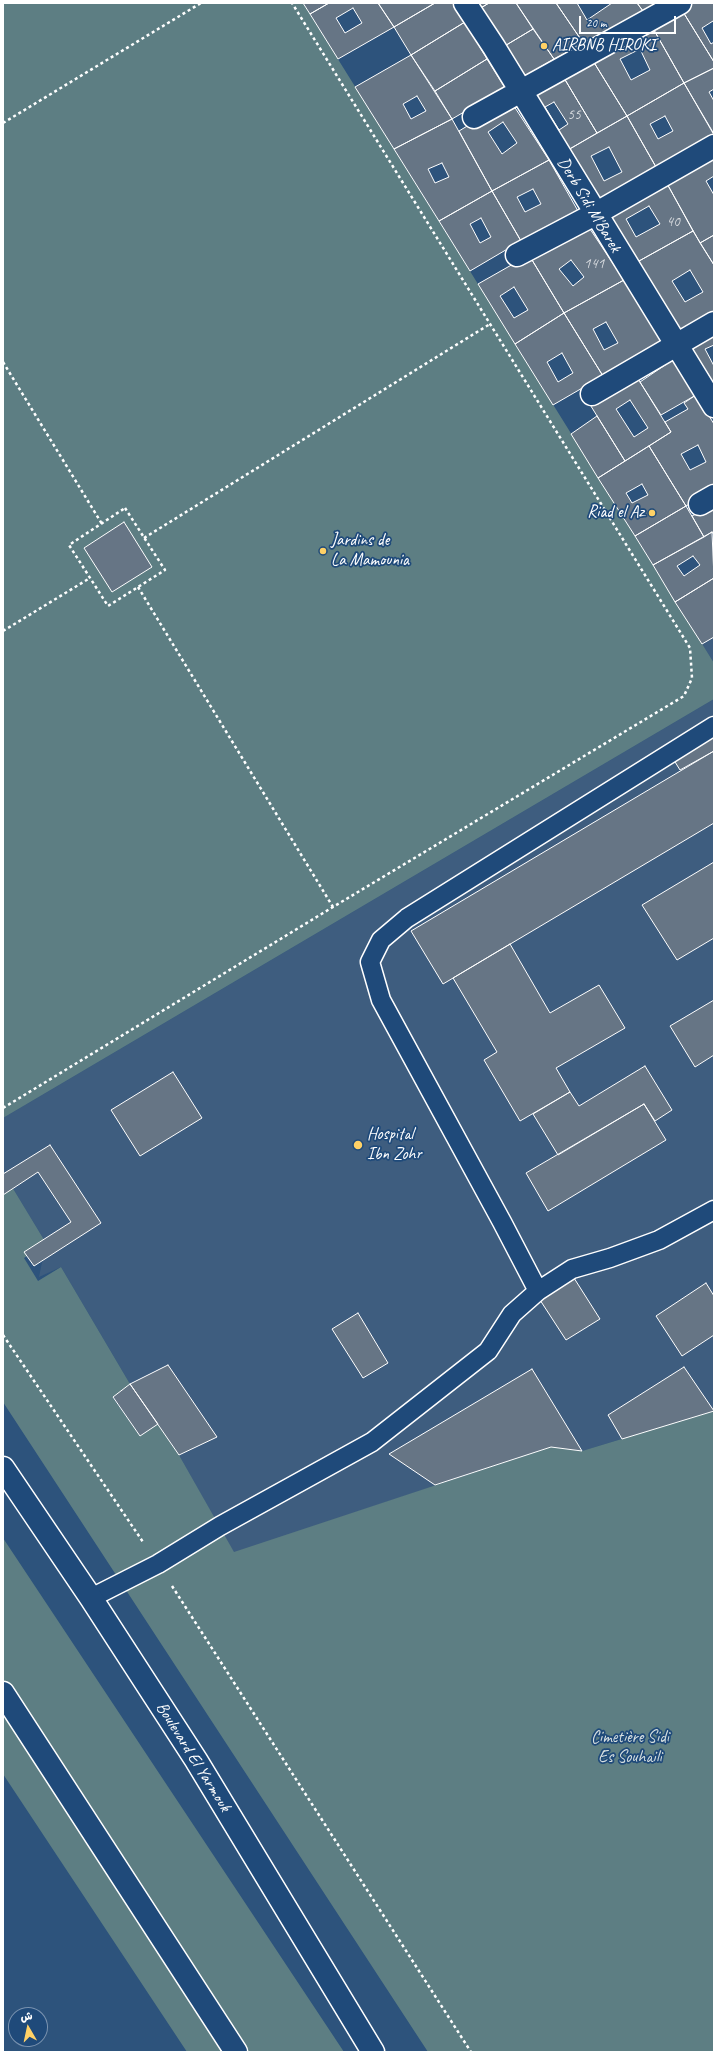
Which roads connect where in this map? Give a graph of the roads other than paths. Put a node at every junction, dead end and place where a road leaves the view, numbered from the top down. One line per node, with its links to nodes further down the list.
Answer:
1 (465, 3): 3 (street, Derb Sidi M'Barek)
2 (680, 3): 3 (street)
3 (521, 92): 4 (street); 6 (street, Derb Sidi M'Barek)
4 (474, 116)
5 (714, 146): 6 (street)
6 (596, 214): 7 (street); 9 (street, Derb Sidi M'Barek)
7 (518, 255)
8 (714, 323): 9 (street)
9 (677, 345): 10 (street); 11 (street, Derb Sidi M'Barek)
10 (592, 394)
11 (714, 406)
12 (714, 726): 14 (lane)
13 (714, 1210): 14 (lane)
14 (538, 1291): 16 (lane)
15 (3, 1468): 16 (street, Boulevard El Yarmouk)
16 (91, 1598): 19 (street, Boulevard El Yarmouk)
17 (3, 1693): 18 (street)
18 (236, 2052)
19 (374, 2052)

